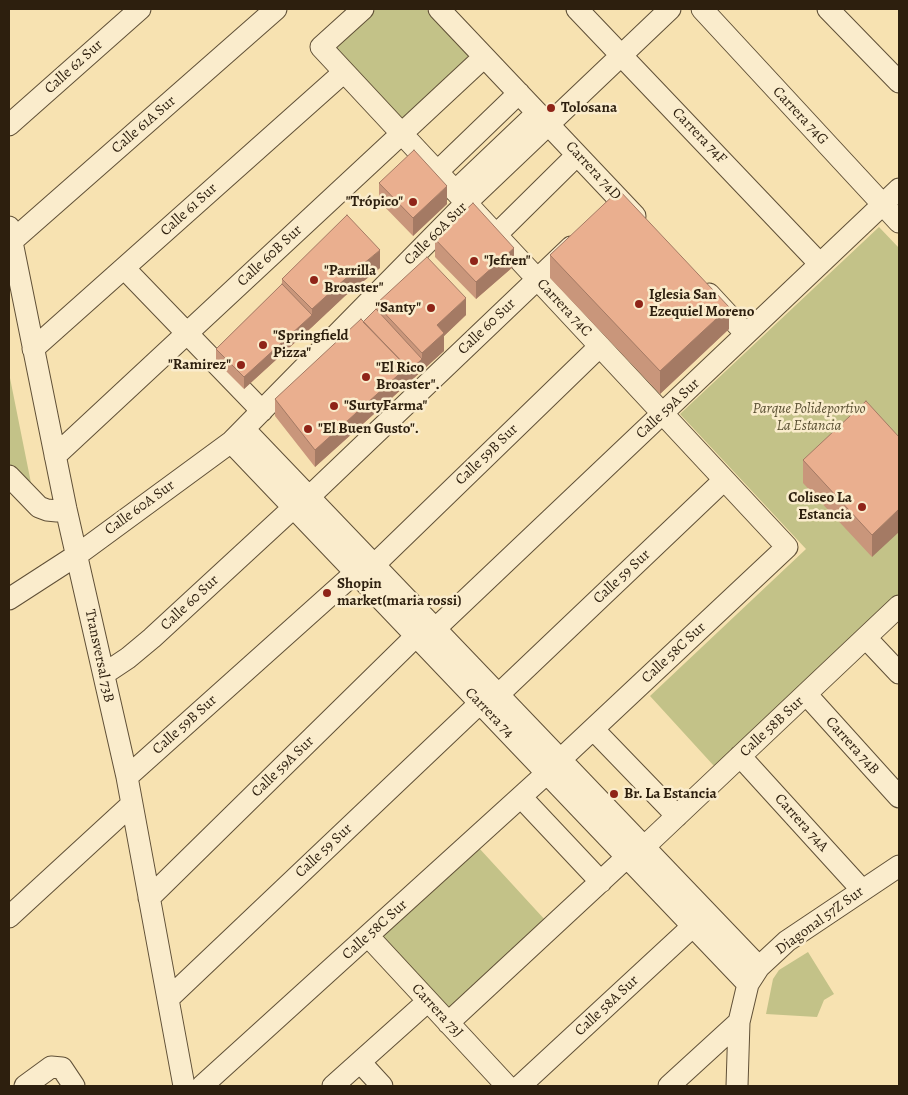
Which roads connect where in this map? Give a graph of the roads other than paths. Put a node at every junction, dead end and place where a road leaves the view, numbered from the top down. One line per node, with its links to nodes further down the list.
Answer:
1 (140, 9): 15 (street, Calle 62 Sur)
2 (276, 9): 25 (street, Calle 61A Sur)
3 (363, 9): 11 (street, Carrera 74C)
4 (439, 9): 10 (street, Carrera 74D)
5 (577, 9): 9 (street, Carrera 74F)
6 (670, 9): 9 (street)
7 (702, 9): 21 (street, Carrera 74G)
8 (828, 9): 12 (street)
9 (621, 55): 14 (street); 27 (street, Carrera 74F)
10 (484, 57): 13 (street, Carrera 74D); 16 (street, Calle 60B Sur)
11 (344, 72): 16 (street, Carrera 74C); 28 (street, Calle 61 Sur)
12 (899, 82)
13 (519, 93): 14 (street, Carrera 74D); 18 (street)
14 (543, 119): 17 (street, Carrera 74D); 20 (street, Calle 60A Sur)
15 (9, 125)
16 (402, 134): 18 (street, Carrera 74C); 31 (street, Calle 60B Sur)
17 (577, 155): 23 (street, Carrera 74D); 26 (street)
18 (437, 172): 20 (street, Carrera 74C)
19 (899, 189): 21 (street, Calle 59A Sur)
20 (461, 197): 26 (street, Carrera 74C); 35 (street, Calle 60A Sur)
21 (883, 204): 22 (street, Carrera 74G); 27 (street, Calle 59A Sur)
22 (899, 222)
23 (647, 229)
24 (586, 233): 30 (street, Calle 60 Sur)
25 (10, 234): 34 (street, Transversal 73B)
26 (496, 235): 30 (street, Carrera 74C)
27 (820, 264): 32 (street, Calle 59A Sur)
28 (124, 268): 31 (street); 34 (street, Calle 61 Sur)
29 (693, 278): 32 (street)
30 (537, 279): 33 (street, Carrera 74C); 41 (street, Calle 60 Sur)
31 (187, 333): 35 (street); 38 (street, Calle 60B Sur)
32 (746, 334): 36 (street, Calle 59A Sur)
33 (600, 346): 36 (street, Carrera 74C); 45 (street, Calle 59B Sur)
34 (34, 349): 38 (street, Transversal 73B)
35 (262, 411): 37 (street, Calle 60A Sur)
36 (662, 414): 40 (street, Carrera 74C); 48 (street, Calle 59A Sur)
37 (238, 435): 41 (street, Carrera 74); 44 (street, Calle 60A Sur)
38 (55, 456): 42 (street, Transversal 73B)
39 (9, 476): 42 (street)
40 (724, 480): 43 (street, Carrera 74C); 53 (street, Calle 59 Sur)
41 (302, 502): 45 (street, Carrera 74); 51 (street, Calle 60 Sur)
42 (66, 509): 44 (street, Transversal 73B)
43 (787, 547): 54 (street, Calle 58C Sur)
44 (77, 555): 46 (street, Calle 60A Sur); 51 (street, Transversal 73B)
45 (365, 568): 48 (street, Carrera 74); 57 (street, Calle 59B Sur)
46 (9, 600)
47 (899, 606): 49 (street, Calle 58B Sur)
48 (426, 632): 53 (street, Carrera 74); 66 (street, Calle 59A Sur)
49 (866, 638): 50 (street); 52 (street, Calle 58B Sur)
50 (899, 673)
51 (104, 674): 57 (street, Transversal 73B)
52 (806, 694): 55 (street, Calle 58B Sur); 59 (street, Carrera 74B)
53 (490, 699): 56 (street, Carrera 74); 71 (street, Calle 59 Sur)
54 (593, 729): 56 (street, Calle 58C Sur); 61 (street)
55 (740, 756): 61 (street, Calle 58B Sur); 65 (street, Carrera 74A)
56 (554, 766): 58 (street, Calle 58C Sur); 62 (street, Carrera 74)
57 (127, 777): 60 (street, Transversal 73B)
58 (522, 797): 64 (street); 69 (street, Calle 58C Sur)
59 (899, 797)
60 (132, 804): 66 (street, Transversal 73B); 67 (street)
61 (677, 816): 62 (street, Calle 58B Sur)
62 (636, 852): 64 (street, Calle 58B Sur); 68 (street, Carrera 74); 70 (street, Carrera 74)
63 (899, 866): 65 (street, Diagonal 57Z Sur)
64 (600, 882): 74 (street, Calle 58B Sur)
65 (862, 890): 70 (street, Diagonal 57Z Sur)
66 (149, 898): 71 (street, Transversal 73B)
67 (9, 917)
68 (693, 926): 70 (street, Carrera 74); 83 (street, Calle 58A Sur)
69 (368, 936): 72 (street, Carrera 73J); 79 (street, Calle 58C Sur)
70 (753, 976): 73 (street)
71 (168, 999): 78 (street, Transversal 73B)
72 (428, 1001): 74 (street, Carrera 73J); 75 (street)
73 (738, 1022): 84 (street); 85 (street)
74 (448, 1023): 82 (street, Carrera 73J)
75 (360, 1062): 80 (street); 81 (street)
76 (24, 1086): 77 (street)
77 (74, 1086)
78 (184, 1086)
79 (202, 1086)
80 (333, 1086)
81 (382, 1086)
82 (507, 1086)
83 (520, 1086)
84 (669, 1086)
85 (737, 1086)

